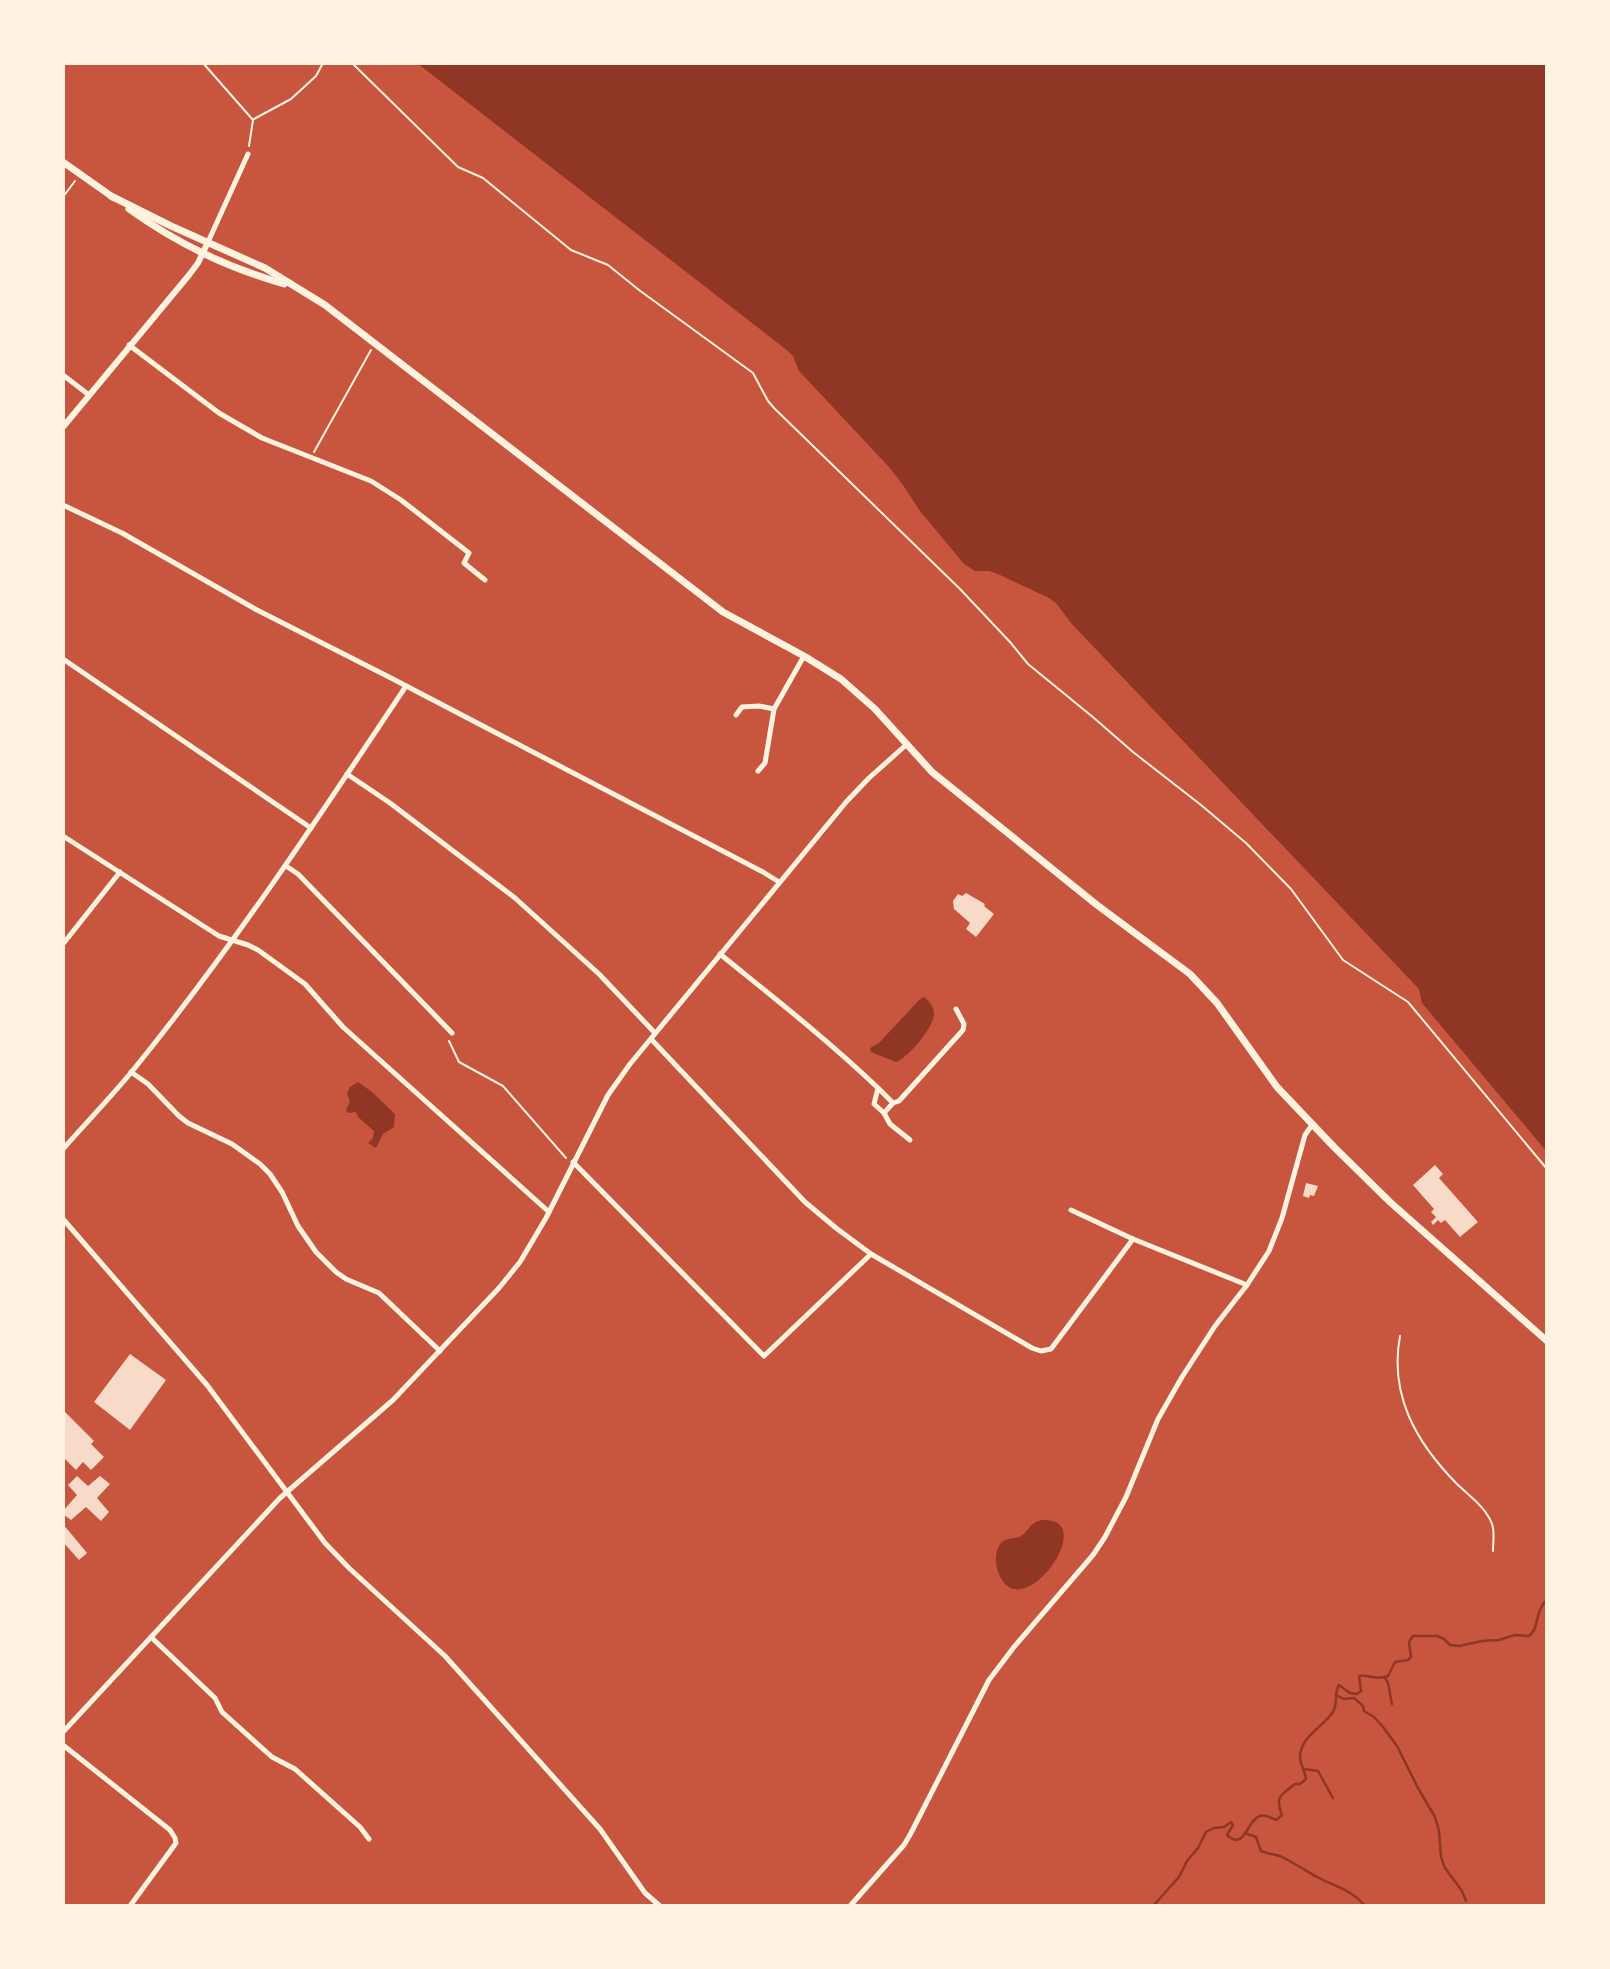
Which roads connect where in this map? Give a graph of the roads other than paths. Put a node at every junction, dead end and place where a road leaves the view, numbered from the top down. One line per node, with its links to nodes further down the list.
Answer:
1 (248, 154): 4 (street)
2 (63, 162): 3 (main road)
3 (111, 196): 4 (main road); 5 (main road)
4 (208, 242): 5 (street); 6 (main road)
5 (202, 254): 6 (main road); 7 (street)
6 (294, 287): 13 (main road)
7 (130, 345): 9 (street); 12 (street)
8 (63, 375): 9 (street)
9 (89, 395): 10 (street)
10 (63, 427)
11 (63, 505): 15 (street)
12 (485, 580)
13 (804, 656): 16 (street); 18 (main road)
14 (63, 659): 21 (street)
15 (405, 686): 20 (street); 25 (street)
16 (774, 709): 17 (street); 19 (street)
17 (736, 715)
18 (906, 745): 25 (street); 37 (main road)
19 (758, 771)
20 (347, 774): 21 (street); 31 (street)
21 (311, 828): 23 (street)
22 (63, 836): 24 (street)
23 (286, 866): 26 (street); 30 (street)
24 (120, 872): 26 (street); 27 (street)
25 (779, 882): 28 (street)
26 (232, 941): 33 (street); 42 (street)
27 (63, 944)
28 (720, 954): 31 (street); 34 (street)
29 (956, 1009): 35 (street)
30 (452, 1033)
31 (655, 1033): 32 (street)
32 (650, 1039): 40 (street); 45 (street)
33 (131, 1072): 39 (street); 48 (street)
34 (878, 1088): 35 (street); 36 (street)
35 (893, 1103): 36 (street)
36 (884, 1113): 38 (street)
37 (1312, 1125): 46 (street); 47 (main road)
38 (909, 1140)
39 (63, 1149)
40 (573, 1162): 42 (street); 45 (street)
41 (1071, 1210): 44 (street)
42 (550, 1212): 48 (street)
43 (63, 1219): 49 (street)
44 (1133, 1239): 45 (street); 46 (street)
45 (871, 1255)
46 (1247, 1284): 56 (street)
47 (1547, 1341)
48 (440, 1351): 49 (street)
49 (286, 1492): 50 (street); 55 (street)
50 (150, 1637): 51 (street); 53 (street)
51 (63, 1732)
52 (63, 1745): 54 (street)
53 (369, 1839)
54 (130, 1906)
55 (660, 1906)
56 (850, 1906)

